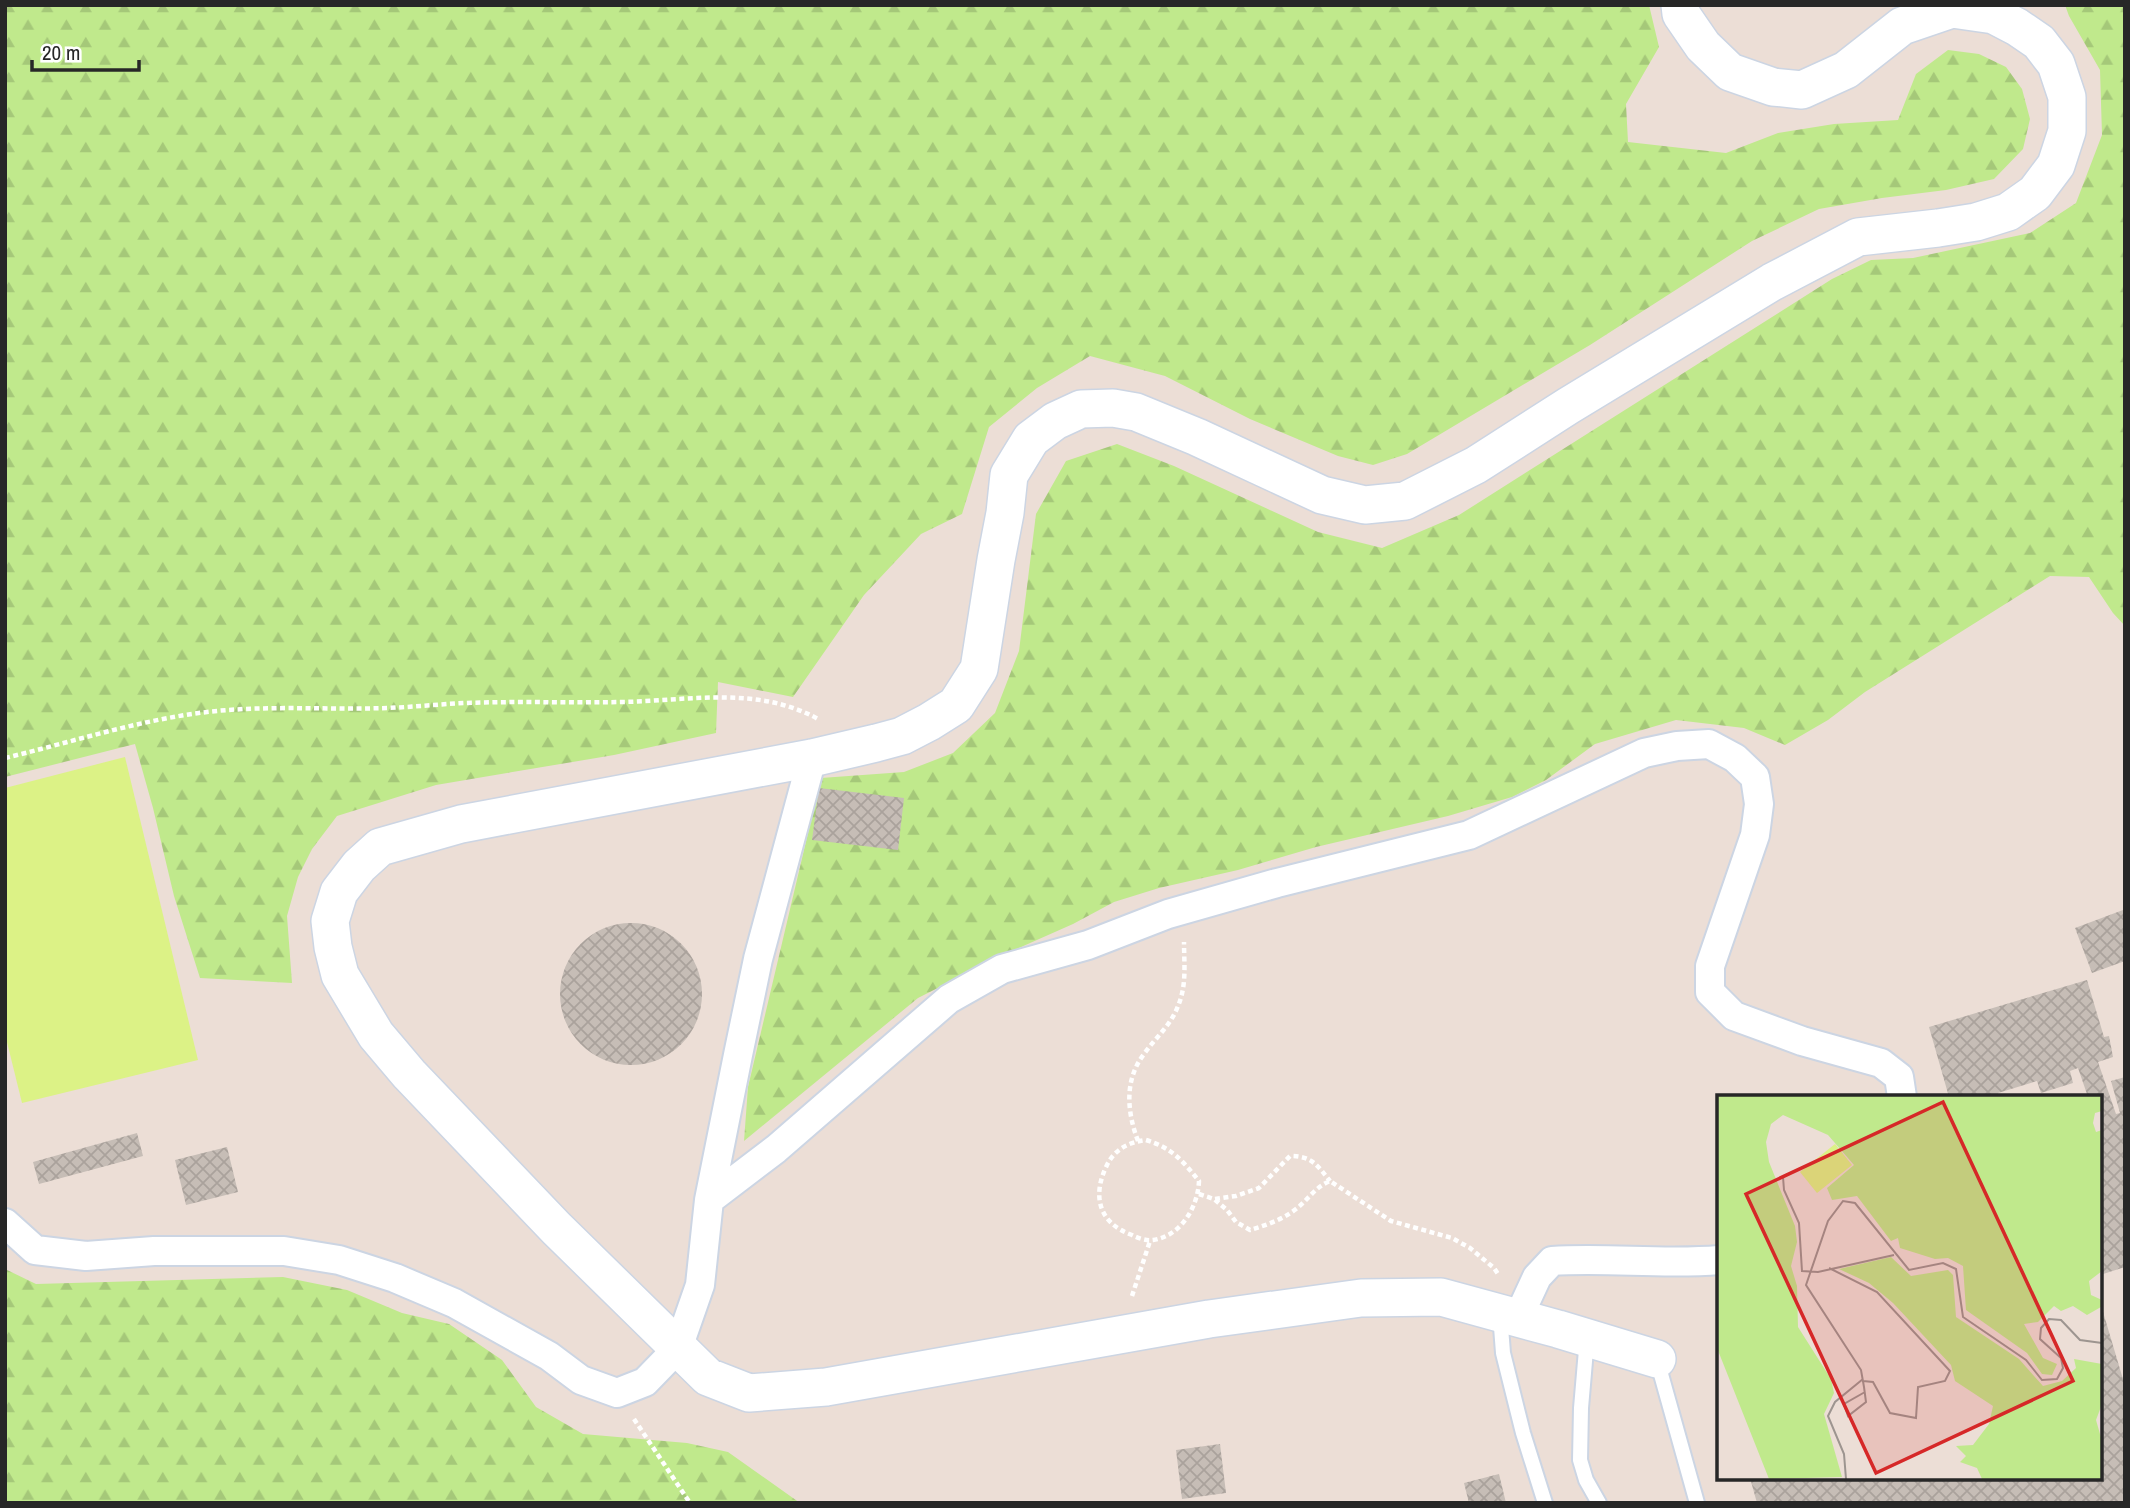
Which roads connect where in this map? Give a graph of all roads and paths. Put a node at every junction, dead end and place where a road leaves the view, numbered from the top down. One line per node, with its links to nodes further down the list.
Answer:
1 (1680, 5): 2 (street)
2 (849, 748): 3 (path); 4 (street)
3 (5, 758)
4 (812, 758): 11 (street); 19 (street)
5 (1187, 909): 6 (street); 7 (path); 11 (street)
6 (1902, 1095)
7 (1138, 1141): 9 (path); 13 (path)
8 (1330, 1181): 10 (path); 10 (path); 15 (path)
9 (1199, 1194): 10 (path); 13 (path)
10 (1214, 1199)
11 (709, 1200): 19 (street)
12 (5, 1223): 21 (street)
13 (1150, 1241): 16 (path)
14 (1717, 1260): 17 (street)
15 (1500, 1276)
16 (1131, 1300)
17 (1509, 1315): 18 (street); 19 (street); 23 (lane)
18 (1587, 1338): 20 (street); 24 (lane)
19 (678, 1348): 21 (street)
20 (1657, 1359): 25 (lane)
21 (617, 1392): 22 (path)
22 (690, 1503)
23 (1545, 1503)
24 (1599, 1503)
25 (1697, 1503)

